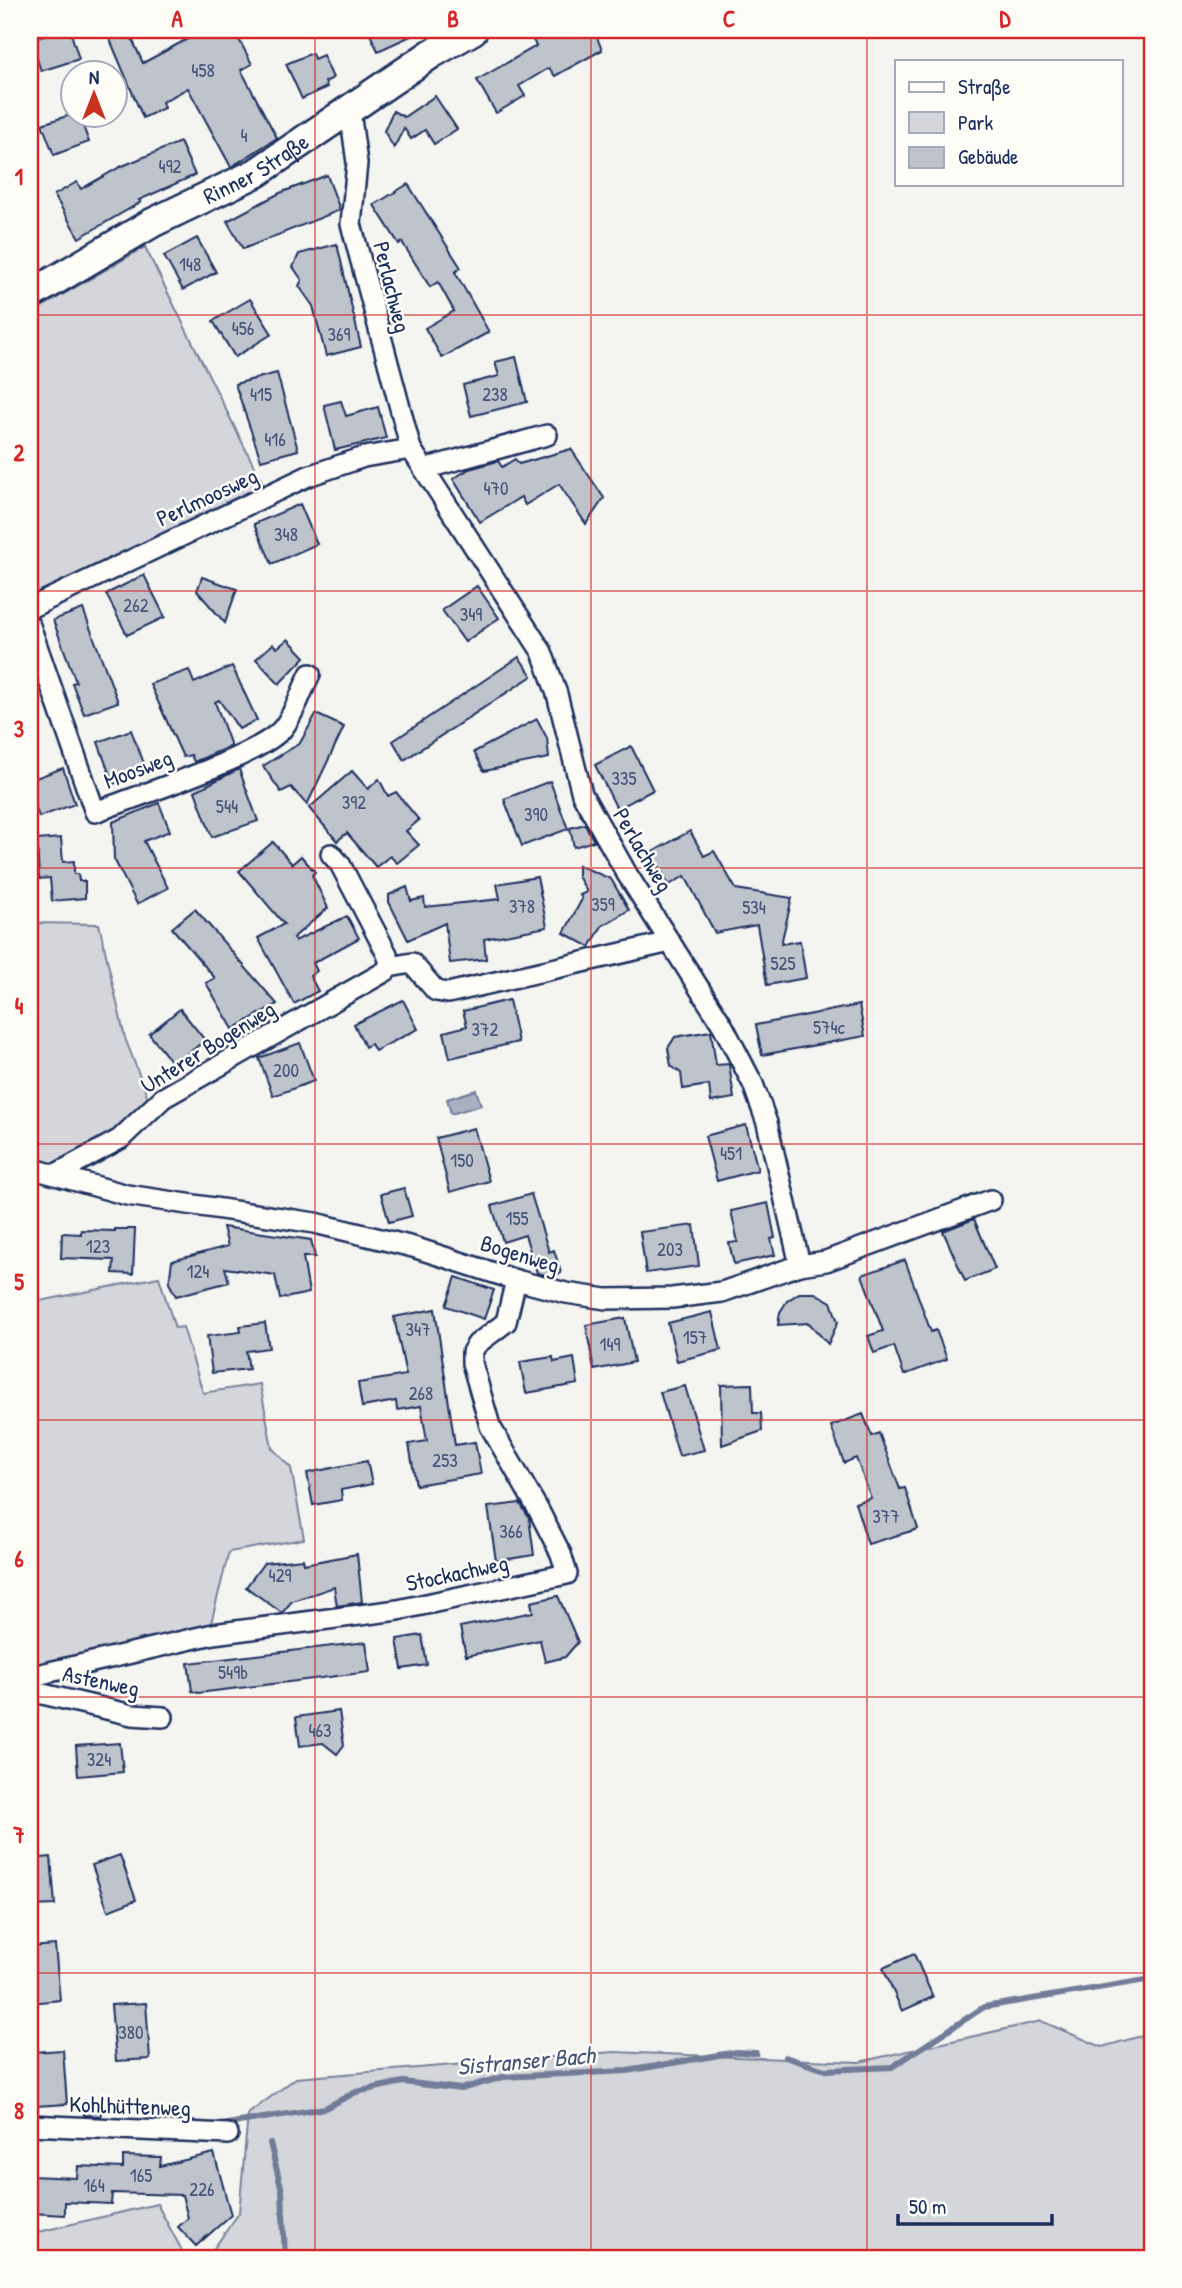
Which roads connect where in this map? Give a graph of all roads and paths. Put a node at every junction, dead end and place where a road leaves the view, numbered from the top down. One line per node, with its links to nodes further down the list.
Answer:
1 (473, 30): 2 (main road, Rinner Straße)
2 (350, 111): 3 (main road, Rinner Straße); 5 (street, Perlachweg)
3 (30, 295)
4 (547, 435): 6 (street)
5 (411, 449): 6 (street, Perlachweg); 7 (street, Perlmoosweg)
6 (424, 469): 11 (street, Perlachweg)
7 (30, 608)
8 (30, 626): 9 (street, Moosweg)
9 (310, 674)
10 (331, 854): 12 (street)
11 (670, 942): 12 (street); 16 (street, Perlachweg)
12 (389, 967): 14 (street, Unterer Bogenweg)
13 (30, 1168): 14 (street, Bogenweg)
14 (56, 1174): 17 (street, Bogenweg)
15 (991, 1199): 16 (street, Bogenweg)
16 (800, 1265): 17 (street, Bogenweg)
17 (516, 1280): 18 (street, Stockachweg)
18 (30, 1680)
19 (30, 1691): 20 (street, Astenweg)
20 (163, 1717)
21 (30, 2125): 22 (street, Kohlhüttenweg)
22 (228, 2134)

